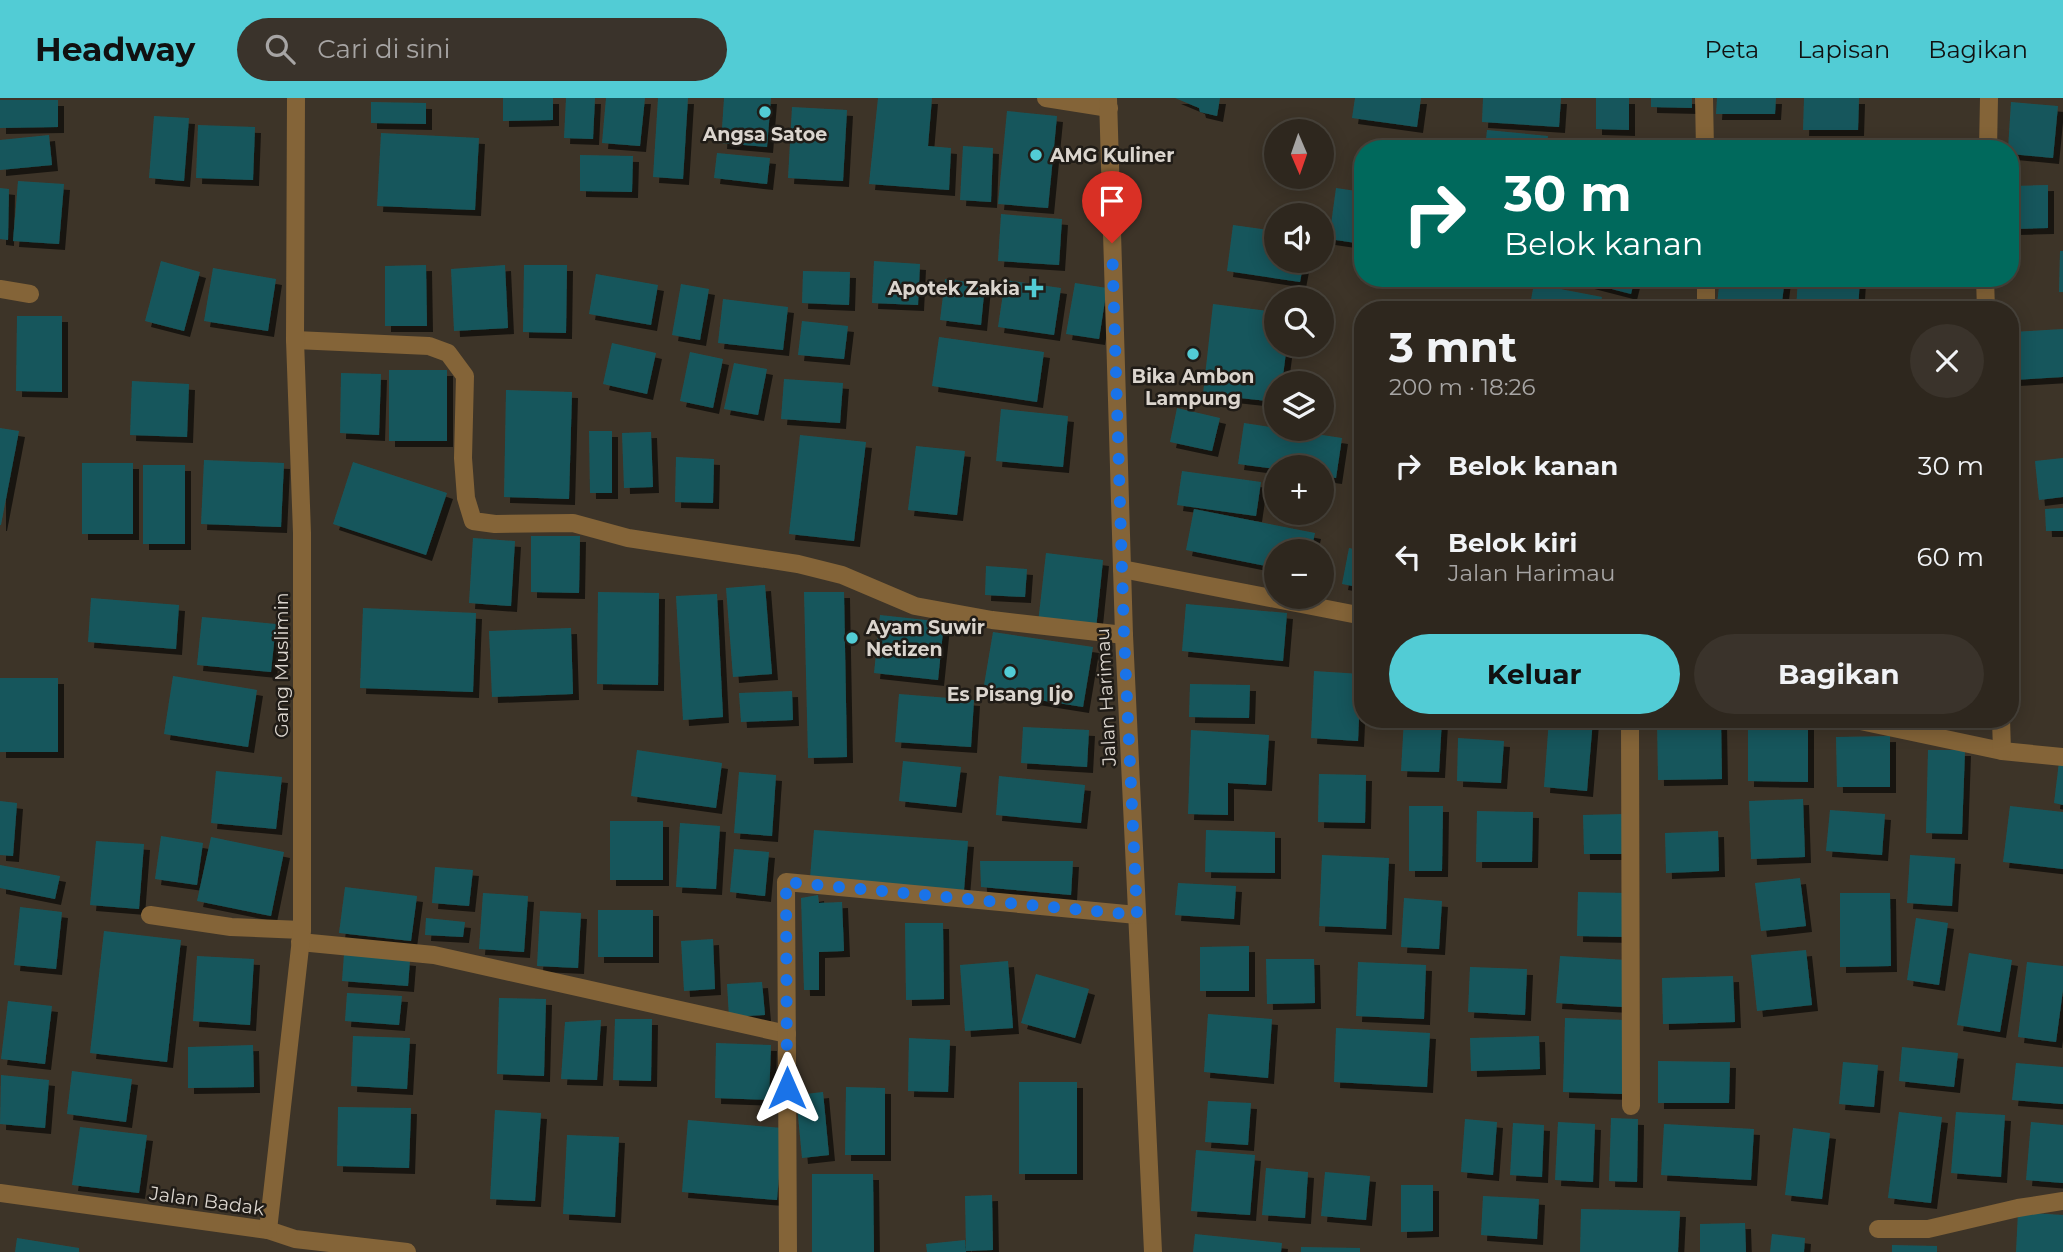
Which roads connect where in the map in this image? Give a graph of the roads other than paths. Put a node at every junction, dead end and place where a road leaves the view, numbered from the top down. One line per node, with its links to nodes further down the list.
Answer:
1 (296, 98): 10 (street, Gang Muslimin)
2 (1045, 98): 5 (street)
3 (1704, 98): 6 (street)
4 (1989, 98): 7 (street)
5 (1108, 103): 11 (street, Jalan Harimau)
6 (1705, 140)
7 (1988, 140)
8 (0, 289): 9 (street)
9 (30, 293)
10 (295, 340): 13 (street); 21 (street, Gang Muslimin)
11 (1122, 569): 12 (street); 13 (street, Jalan Harimau)
12 (1354, 614)
13 (1124, 635): 20 (street, Jalan Harimau)
14 (1630, 728): 23 (street)
15 (1893, 728): 17 (street)
16 (2001, 728): 17 (street)
17 (2002, 751): 18 (street)
18 (2063, 757)
19 (150, 915): 21 (street)
20 (1137, 915): 22 (street); 31 (street, Jalan Harimau)
21 (301, 936): 22 (street); 27 (street, Gang Muslimin)
22 (787, 1034): 30 (street)
23 (1631, 1106)
24 (0, 1193): 27 (street, Jalan Badak)
25 (2063, 1201): 26 (street)
26 (1878, 1229)
27 (268, 1230): 28 (street, Jalan Badak)
28 (294, 1245): 29 (street, Jalan Badak)
29 (407, 1252)
30 (788, 1252)
31 (1153, 1252)

